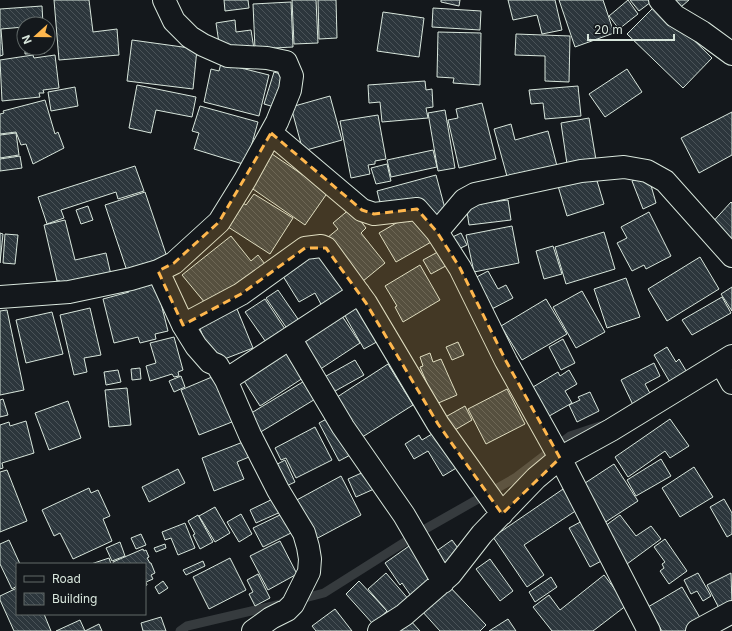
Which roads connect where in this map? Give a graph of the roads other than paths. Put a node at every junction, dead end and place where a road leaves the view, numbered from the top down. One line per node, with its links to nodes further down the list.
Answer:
1 (164, 0): 4 (street)
2 (660, 0): 3 (street)
3 (732, 54)
4 (271, 132): 5 (street); 7 (street)
5 (436, 232): 6 (street); 15 (street)
6 (732, 256)
7 (158, 271): 9 (street); 10 (street)
8 (359, 293): 10 (street); 11 (street); 16 (street)
9 (0, 297)
10 (183, 325): 13 (street)
11 (290, 338): 13 (street); 17 (street)
12 (727, 359): 14 (street); 15 (street)
13 (226, 380): 19 (street)
14 (732, 383)
15 (560, 458): 16 (street); 21 (street)
16 (502, 514): 17 (street)
17 (443, 582): 20 (street)
18 (732, 612): 22 (street)
19 (254, 631)
20 (379, 631)
21 (649, 631)
22 (697, 631)

